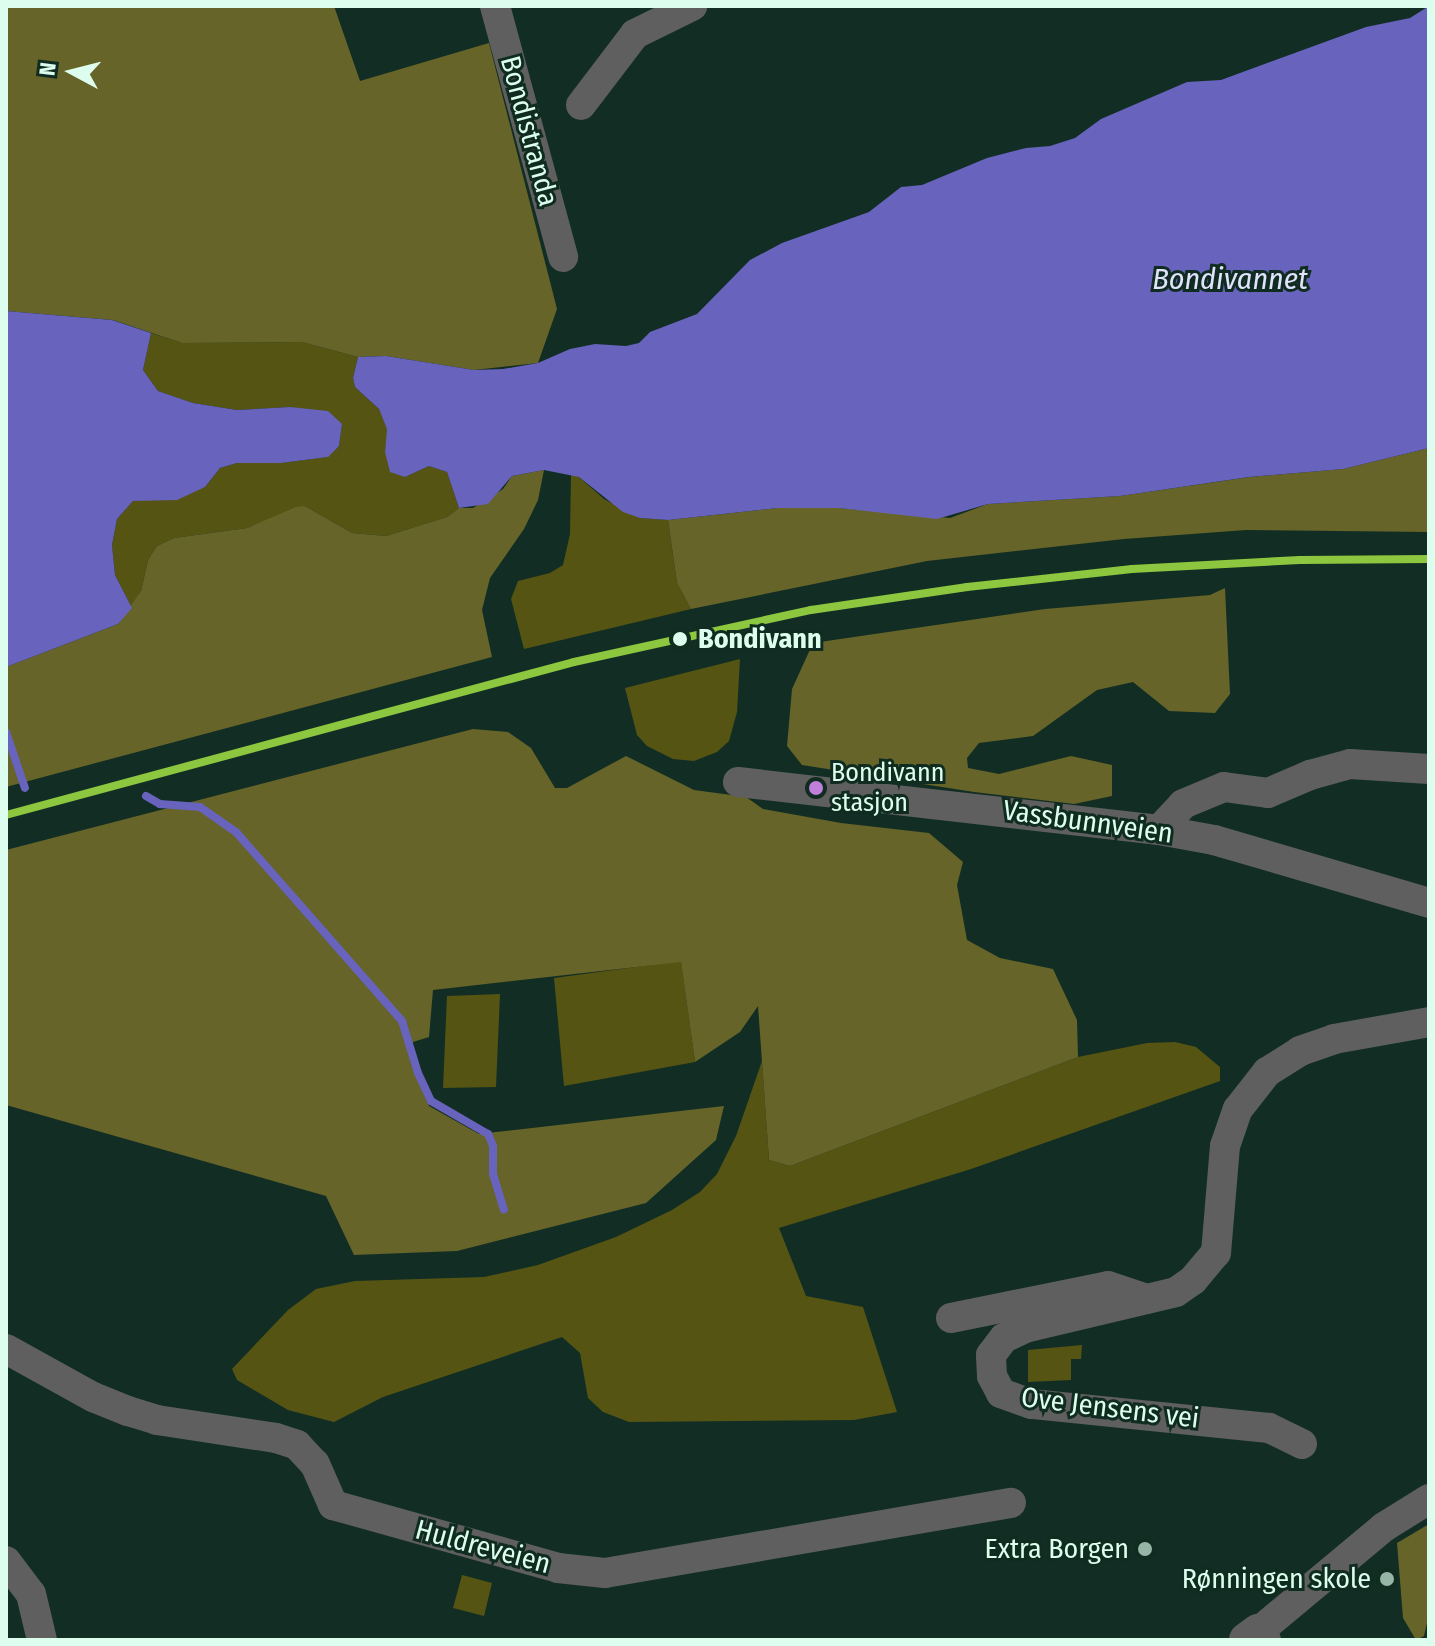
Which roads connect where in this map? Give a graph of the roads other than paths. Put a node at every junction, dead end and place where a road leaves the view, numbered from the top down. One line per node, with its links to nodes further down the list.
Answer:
1 (495, 6): 4 (street, Bondistranda)
2 (692, 6): 3 (street, Bondistranda)
3 (581, 105)
4 (563, 257)
5 (1429, 769): 7 (street)
6 (738, 782): 7 (street, Vassbunnveien)
7 (1159, 830): 8 (street, Vassbunnveien)
8 (1429, 903)
9 (1429, 1022): 10 (street, Ove Jensens vei)
10 (1149, 1299): 11 (street); 13 (street, Ove Jensens vei)
11 (951, 1318)
12 (6, 1349): 15 (street, Huldreveien)
13 (1302, 1444)
14 (1429, 1499): 17 (street)
15 (1011, 1503)
16 (6, 1561): 18 (street)
17 (1257, 1637)
18 (42, 1640)

